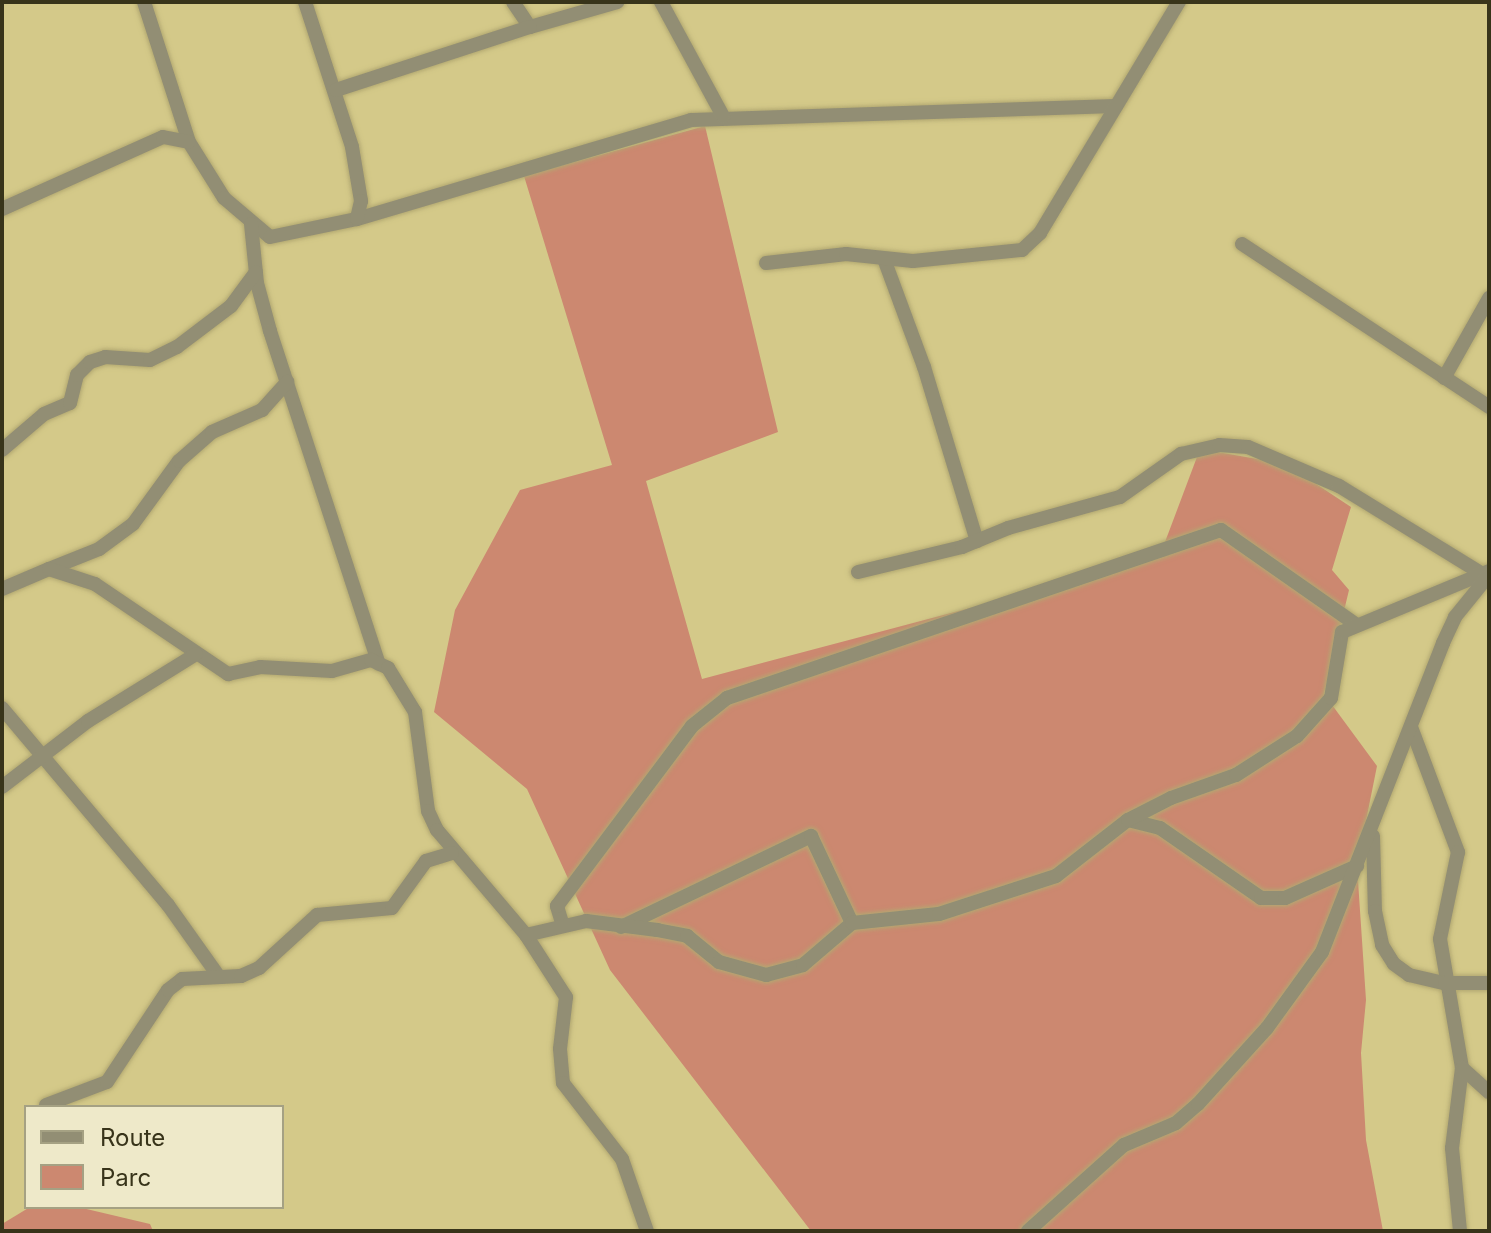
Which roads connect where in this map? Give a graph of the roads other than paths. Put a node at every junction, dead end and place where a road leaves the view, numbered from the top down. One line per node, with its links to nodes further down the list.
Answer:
1 (144, 2): 11 (street)
2 (305, 2): 8 (street)
3 (513, 2): 7 (street)
4 (617, 2): 7 (street)
5 (661, 2): 10 (street)
6 (1179, 2): 9 (street)
7 (530, 27): 8 (street)
8 (336, 90): 13 (street)
9 (1116, 106): 10 (street); 16 (street)
10 (723, 116): 13 (street)
11 (189, 142): 12 (street); 14 (street)
12 (2, 209)
13 (357, 219): 14 (street)
14 (251, 224): 18 (street)
15 (1242, 244): 20 (street)
16 (884, 259): 17 (street); 24 (street)
17 (766, 263)
18 (256, 272): 21 (street); 23 (street)
19 (1489, 298): 20 (street)
20 (1444, 378): 22 (street)
21 (287, 382): 25 (street); 31 (street)
22 (1489, 407)
23 (2, 450)
24 (977, 541): 26 (street); 27 (street)
25 (49, 569): 28 (street); 30 (street)
26 (858, 572)
27 (1486, 573): 29 (street); 33 (street)
28 (5, 585)
29 (1355, 624): 36 (street); 41 (street)
30 (196, 654): 31 (street); 34 (street)
31 (379, 664): 38 (street)
32 (2, 708): 34 (street)
33 (1411, 727): 37 (street); 45 (street)
34 (44, 754): 35 (street); 44 (street)
35 (2, 787)
36 (1128, 820): 39 (street); 40 (street)
37 (1373, 831): 39 (street); 45 (street)
38 (452, 853): 43 (street); 44 (street)
39 (1357, 866): 51 (street)
40 (852, 923): 42 (street); 42 (street)
41 (563, 926): 42 (street); 43 (street)
42 (621, 927)
43 (526, 935): 50 (street)
44 (217, 974): 49 (street)
45 (1445, 983): 46 (street); 47 (street)
46 (1489, 983)
47 (1462, 1068): 48 (street); 52 (street)
48 (1489, 1092)
49 (46, 1105)
50 (647, 1231)
51 (1028, 1231)
52 (1460, 1231)

